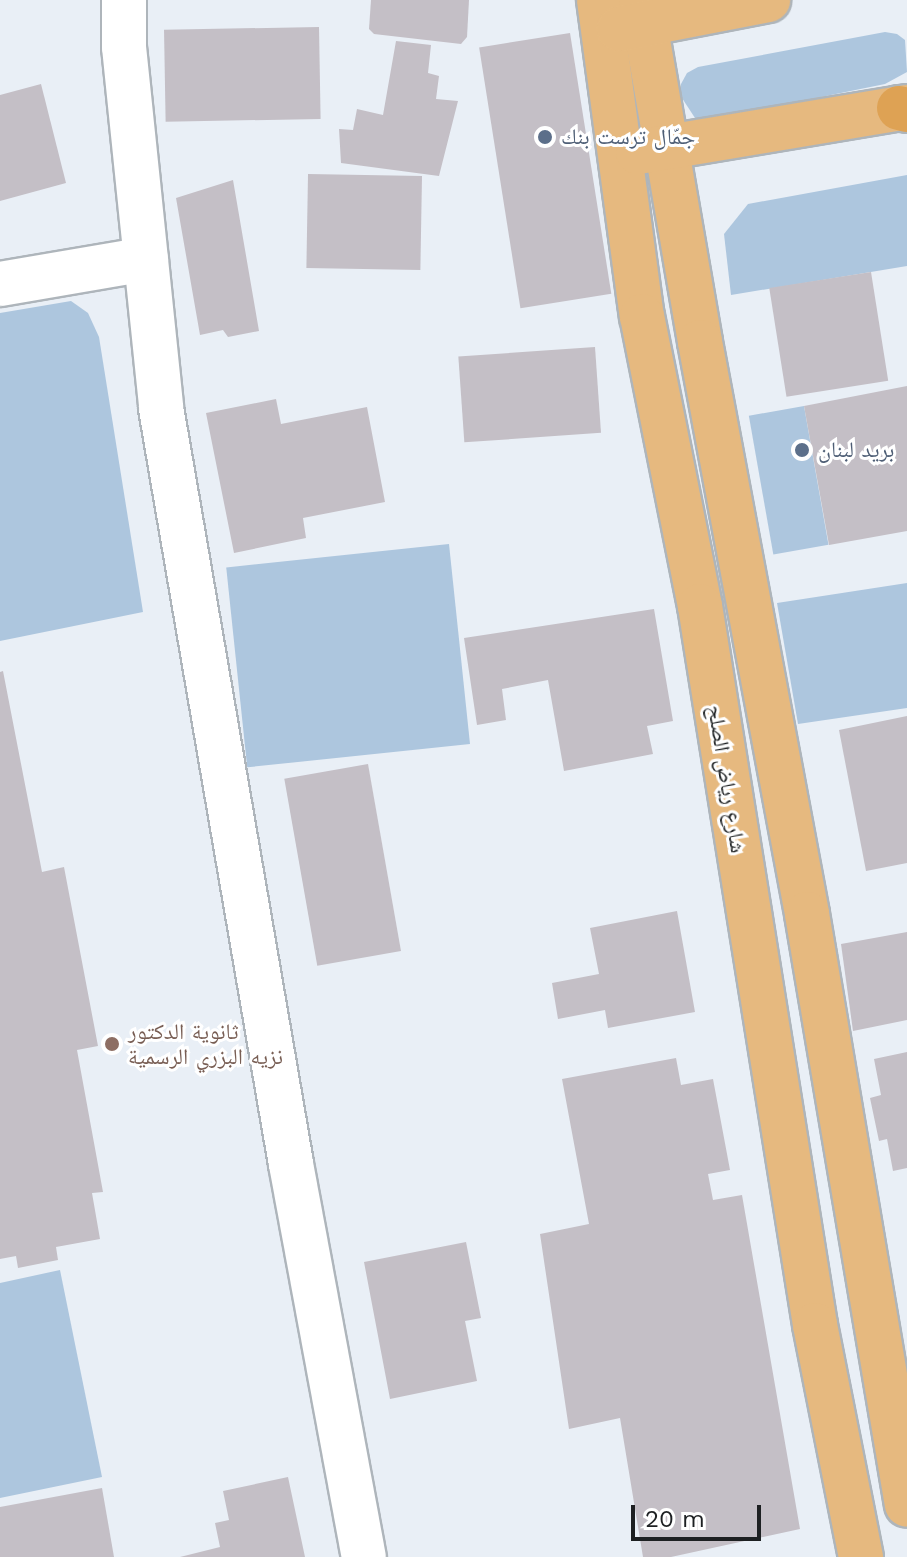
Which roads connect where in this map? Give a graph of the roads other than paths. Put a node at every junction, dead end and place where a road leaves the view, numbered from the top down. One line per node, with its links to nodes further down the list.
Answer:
1 (124, 0): 7 (street)
2 (768, 0): 3 (main road)
3 (623, 14): 5 (main road); 6 (main road, شارع رياض الصلح)
4 (904, 108): 5 (main road)
5 (667, 148): 6 (main road); 9 (main road)
6 (619, 154): 11 (main road, شارع رياض الصلح)
7 (146, 259): 8 (street); 10 (street)
8 (0, 284)
9 (907, 1505)
10 (364, 1557)
11 (861, 1557)

